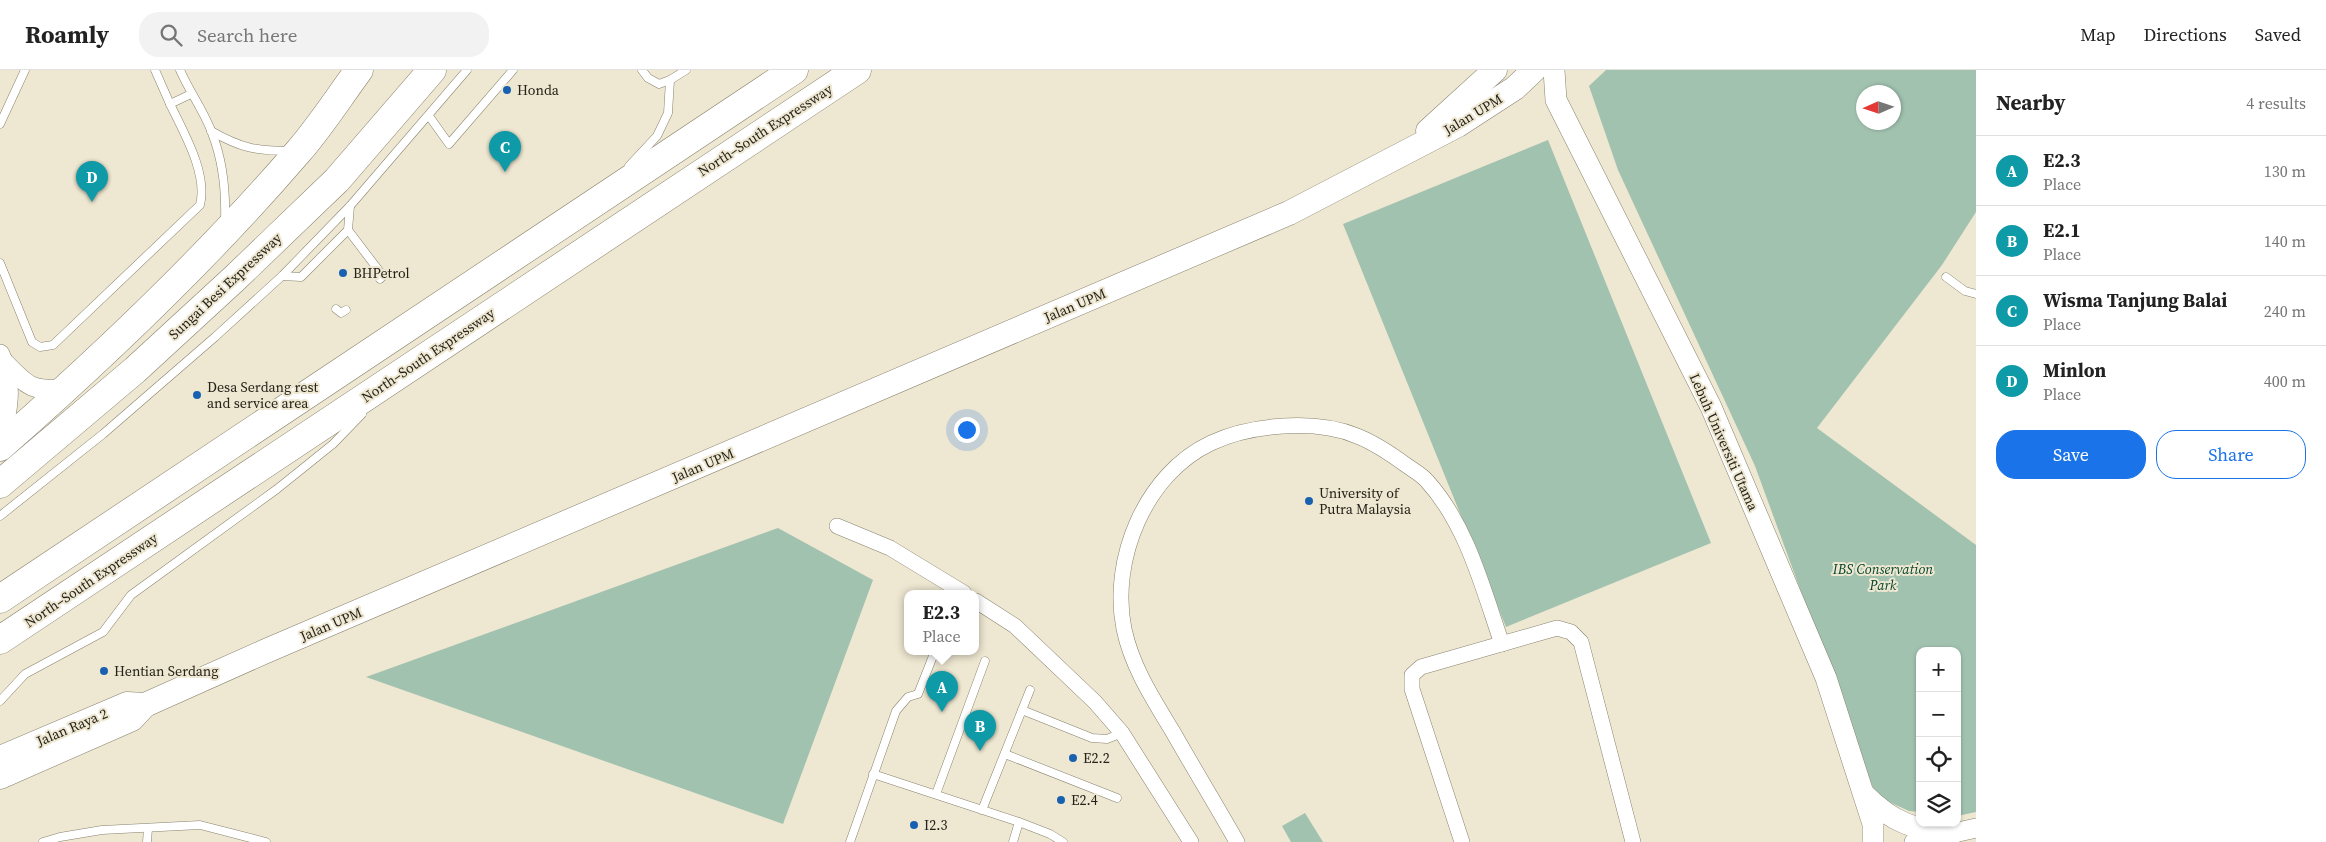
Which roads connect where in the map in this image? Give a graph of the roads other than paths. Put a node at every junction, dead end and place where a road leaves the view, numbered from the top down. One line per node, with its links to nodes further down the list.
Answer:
1 (25, 70): 19 (lane)
2 (154, 70): 17 (lane)
3 (359, 70): 22 (highway)
4 (432, 70): 41 (highway, Sungai Besi Expressway)
5 (467, 70): 18 (lane)
6 (513, 70): 18 (lane)
7 (642, 70): 15 (lane)
8 (686, 70): 15 (lane)
9 (794, 70): 23 (highway)
10 (857, 70): 35 (highway, North–South Expressway)
11 (1495, 70): 21 (main road, Jalan UPM)
12 (1534, 70): 21 (main road, Jalan UPM)
13 (1554, 70): 60 (main road, Lebuh Universiti Utama)
14 (183, 71): 16 (lane)
15 (670, 80): 23 (lane)
16 (190, 94): 17 (lane); 20 (lane)
17 (170, 104): 27 (lane)
18 (429, 116): 24 (lane)
19 (0, 124)
20 (211, 131): 22 (lane); 26 (lane)
21 (1406, 150): 53 (main road, Jalan UPM)
22 (299, 151): 26 (highway)
23 (593, 204): 45 (highway)
24 (350, 206): 25 (lane); 28 (lane)
25 (348, 230): 28 (lane); 30 (lane)
26 (225, 233): 36 (highway)
27 (0, 262)
28 (282, 276): 42 (lane)
29 (1946, 277): 31 (lane)
30 (380, 280)
31 (1976, 294)
32 (336, 309): 33 (lane)
33 (346, 310)
34 (2, 357): 36 (street); 39 (street)
35 (397, 376): 37 (lane); 47 (highway, North–South Expressway)
36 (66, 389): 40 (highway)
37 (372, 403)
38 (365, 410): 52 (lane)
39 (0, 442)
40 (0, 447)
41 (0, 484)
42 (0, 516)
43 (837, 526): 44 (street)
44 (957, 590)
45 (0, 599)
46 (979, 603): 55 (street)
47 (0, 640)
48 (1502, 644): 76 (street); 77 (street); 78 (street)
49 (933, 655): 58 (lane)
50 (985, 661): 61 (lane)
51 (1030, 690): 54 (lane)
52 (0, 701)
53 (145, 705): 57 (main road, Jalan Raya 2); 59 (main road, Jalan UPM)
54 (1022, 710): 55 (lane); 56 (lane)
55 (1122, 732): 75 (street)
56 (1005, 754): 62 (lane); 63 (lane)
57 (0, 758)
58 (873, 774): 61 (lane); 72 (lane)
59 (0, 777)
60 (1864, 793): 67 (main road, Lebuh Universiti Utama); 68 (main road)
61 (936, 794): 63 (lane)
62 (1117, 798)
63 (982, 810): 64 (lane)
64 (1019, 822): 73 (lane); 74 (lane)
65 (148, 828): 69 (lane); 70 (lane); 71 (lane)
66 (1976, 828): 68 (street)
67 (1873, 833): 79 (main road, Lebuh Universiti Utama)
68 (1953, 833): 80 (street)
69 (43, 842)
70 (148, 842)
71 (266, 842)
72 (850, 842)
73 (1013, 842)
74 (1063, 842)
75 (1191, 842)
76 (1237, 842)
77 (1462, 842)
78 (1633, 842)
79 (1887, 842)
80 (1914, 842)

